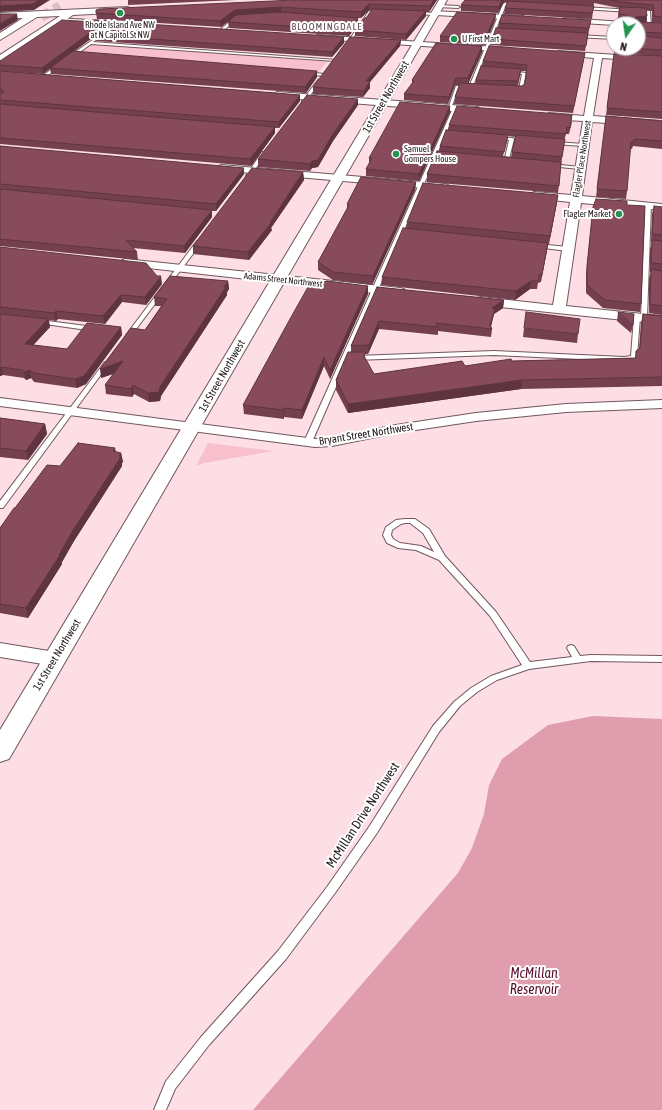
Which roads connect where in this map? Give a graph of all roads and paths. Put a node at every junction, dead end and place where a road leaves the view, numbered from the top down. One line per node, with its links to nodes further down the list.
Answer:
1 (519, 4): 12 (lane)
2 (70, 5): 3 (main road); 10 (main road); 10 (main road); 14 (main road)
3 (135, 7)
4 (458, 7): 5 (lane)
5 (438, 8): 9 (lane); 12 (street); 34 (street, 1st Street Northwest)
6 (580, 8): 21 (lane)
7 (0, 12): 10 (main road)
8 (378, 12): 17 (lane)
9 (412, 12)
10 (40, 13): 11 (main road); 28 (main road); 33 (main road)
11 (0, 16)
12 (501, 16): 15 (street); 23 (lane)
13 (243, 17): 22 (lane)
14 (57, 18): 20 (street); 38 (main road); 44 (main road)
15 (530, 18)
16 (358, 20): 17 (lane)
17 (365, 20): 31 (lane)
18 (559, 20): 19 (street)
19 (606, 23)
20 (145, 25)
21 (649, 26)
22 (219, 30): 25 (street)
23 (495, 31): 24 (lane); 36 (lane)
24 (503, 31)
25 (237, 32)
26 (310, 36): 31 (street)
27 (574, 36): 29 (lane)
28 (0, 37)
29 (606, 38)
30 (95, 39): 32 (lane)
31 (351, 39): 34 (street); 35 (lane)
32 (90, 43): 40 (lane); 41 (lane)
33 (0, 44)
34 (417, 44): 36 (street); 59 (street, 1st Street Northwest)
35 (344, 48)
36 (487, 48): 37 (street); 48 (lane)
37 (522, 50)
38 (0, 52)
39 (552, 52): 43 (street)
40 (339, 54)
41 (72, 56): 42 (lane); 45 (lane)
42 (80, 56)
43 (598, 56): 46 (street); 64 (street, Flagler Place Northwest)
44 (0, 60)
45 (66, 60)
46 (662, 60)
47 (60, 65): 52 (lane)
48 (478, 69): 49 (lane); 54 (lane)
49 (486, 70)
50 (507, 71): 56 (lane)
51 (300, 73): 58 (lane)
52 (40, 77): 53 (street)
53 (54, 78)
54 (470, 88): 55 (lane); 61 (lane)
55 (478, 88)
56 (510, 91)
57 (264, 94): 58 (street)
58 (306, 97): 59 (street); 60 (lane)
59 (382, 103): 61 (street); 83 (street, 1st Street Northwest)
60 (299, 107)
61 (452, 108): 62 (street); 66 (lane)
62 (486, 111)
63 (540, 115): 64 (street)
64 (588, 119): 65 (street); 72 (street, Flagler Place Northwest)
65 (662, 124)
66 (444, 134): 67 (lane); 74 (lane)
67 (452, 134)
68 (489, 137): 69 (lane)
69 (512, 139): 70 (lane); 77 (lane)
70 (519, 140)
71 (550, 142): 72 (lane)
72 (584, 145): 81 (street, Flagler Place Northwest)
73 (268, 149): 82 (lane)
74 (435, 156): 75 (lane); 85 (lane)
75 (442, 156)
76 (498, 161): 77 (lane)
77 (506, 162): 78 (lane)
78 (513, 162)
79 (548, 165): 81 (lane)
80 (209, 166): 82 (street)
81 (580, 168): 88 (street, Flagler Place Northwest)
82 (252, 170): 83 (street); 84 (lane)
83 (339, 178): 85 (street); 100 (street, 1st Street Northwest)
84 (244, 181)
85 (422, 185): 86 (street); 91 (lane)
86 (455, 188)
87 (522, 194): 88 (street)
88 (576, 199): 89 (street); 97 (street, Flagler Place Northwest)
89 (648, 205): 90 (street); 95 (lane)
90 (662, 206)
91 (400, 232): 92 (lane); 101 (lane)
92 (408, 233)
93 (201, 239): 99 (lane)
94 (531, 245): 97 (lane)
95 (646, 245): 96 (lane); 105 (lane)
96 (654, 246)
97 (568, 249): 104 (street, Flagler Place Northwest)
98 (114, 262): 99 (street, Adams Street Northwest)
99 (179, 269): 100 (street, Adams Street Northwest); 110 (lane)
100 (279, 279): 101 (street, Adams Street Northwest); 117 (street, 1st Street Northwest)
101 (375, 290): 102 (street, Adams Street Northwest); 113 (lane)
102 (412, 294)
103 (473, 300): 104 (street)
104 (559, 309): 105 (street)
105 (640, 318): 106 (street); 113 (lane)
106 (662, 320)
107 (31, 321): 108 (lane)
108 (100, 330)
109 (122, 332): 110 (lane)
110 (130, 333): 111 (lane)
111 (125, 339)
112 (111, 358): 116 (lane)
113 (344, 358): 118 (lane)
114 (0, 402): 116 (street, Bryant Street Northwest)
115 (662, 404): 118 (street, Bryant Street Northwest)
116 (70, 411): 117 (street, Bryant Street Northwest); 119 (lane)
117 (192, 427): 118 (street, Bryant Street Northwest); 123 (street, 1st Street Northwest)
118 (308, 442)
119 (0, 506)
120 (442, 558): 120 (lane); 126 (lane)
121 (571, 648): 124 (lane)
122 (0, 650): 123 (street)
123 (55, 659): 127 (street, 1st Street Northwest)
124 (576, 659): 125 (lane, McMillan Drive Northwest); 126 (lane, McMillan Drive Northwest)
125 (662, 659)
126 (528, 666): 128 (lane, McMillan Drive Northwest)
127 (0, 752)
128 (160, 1110)

